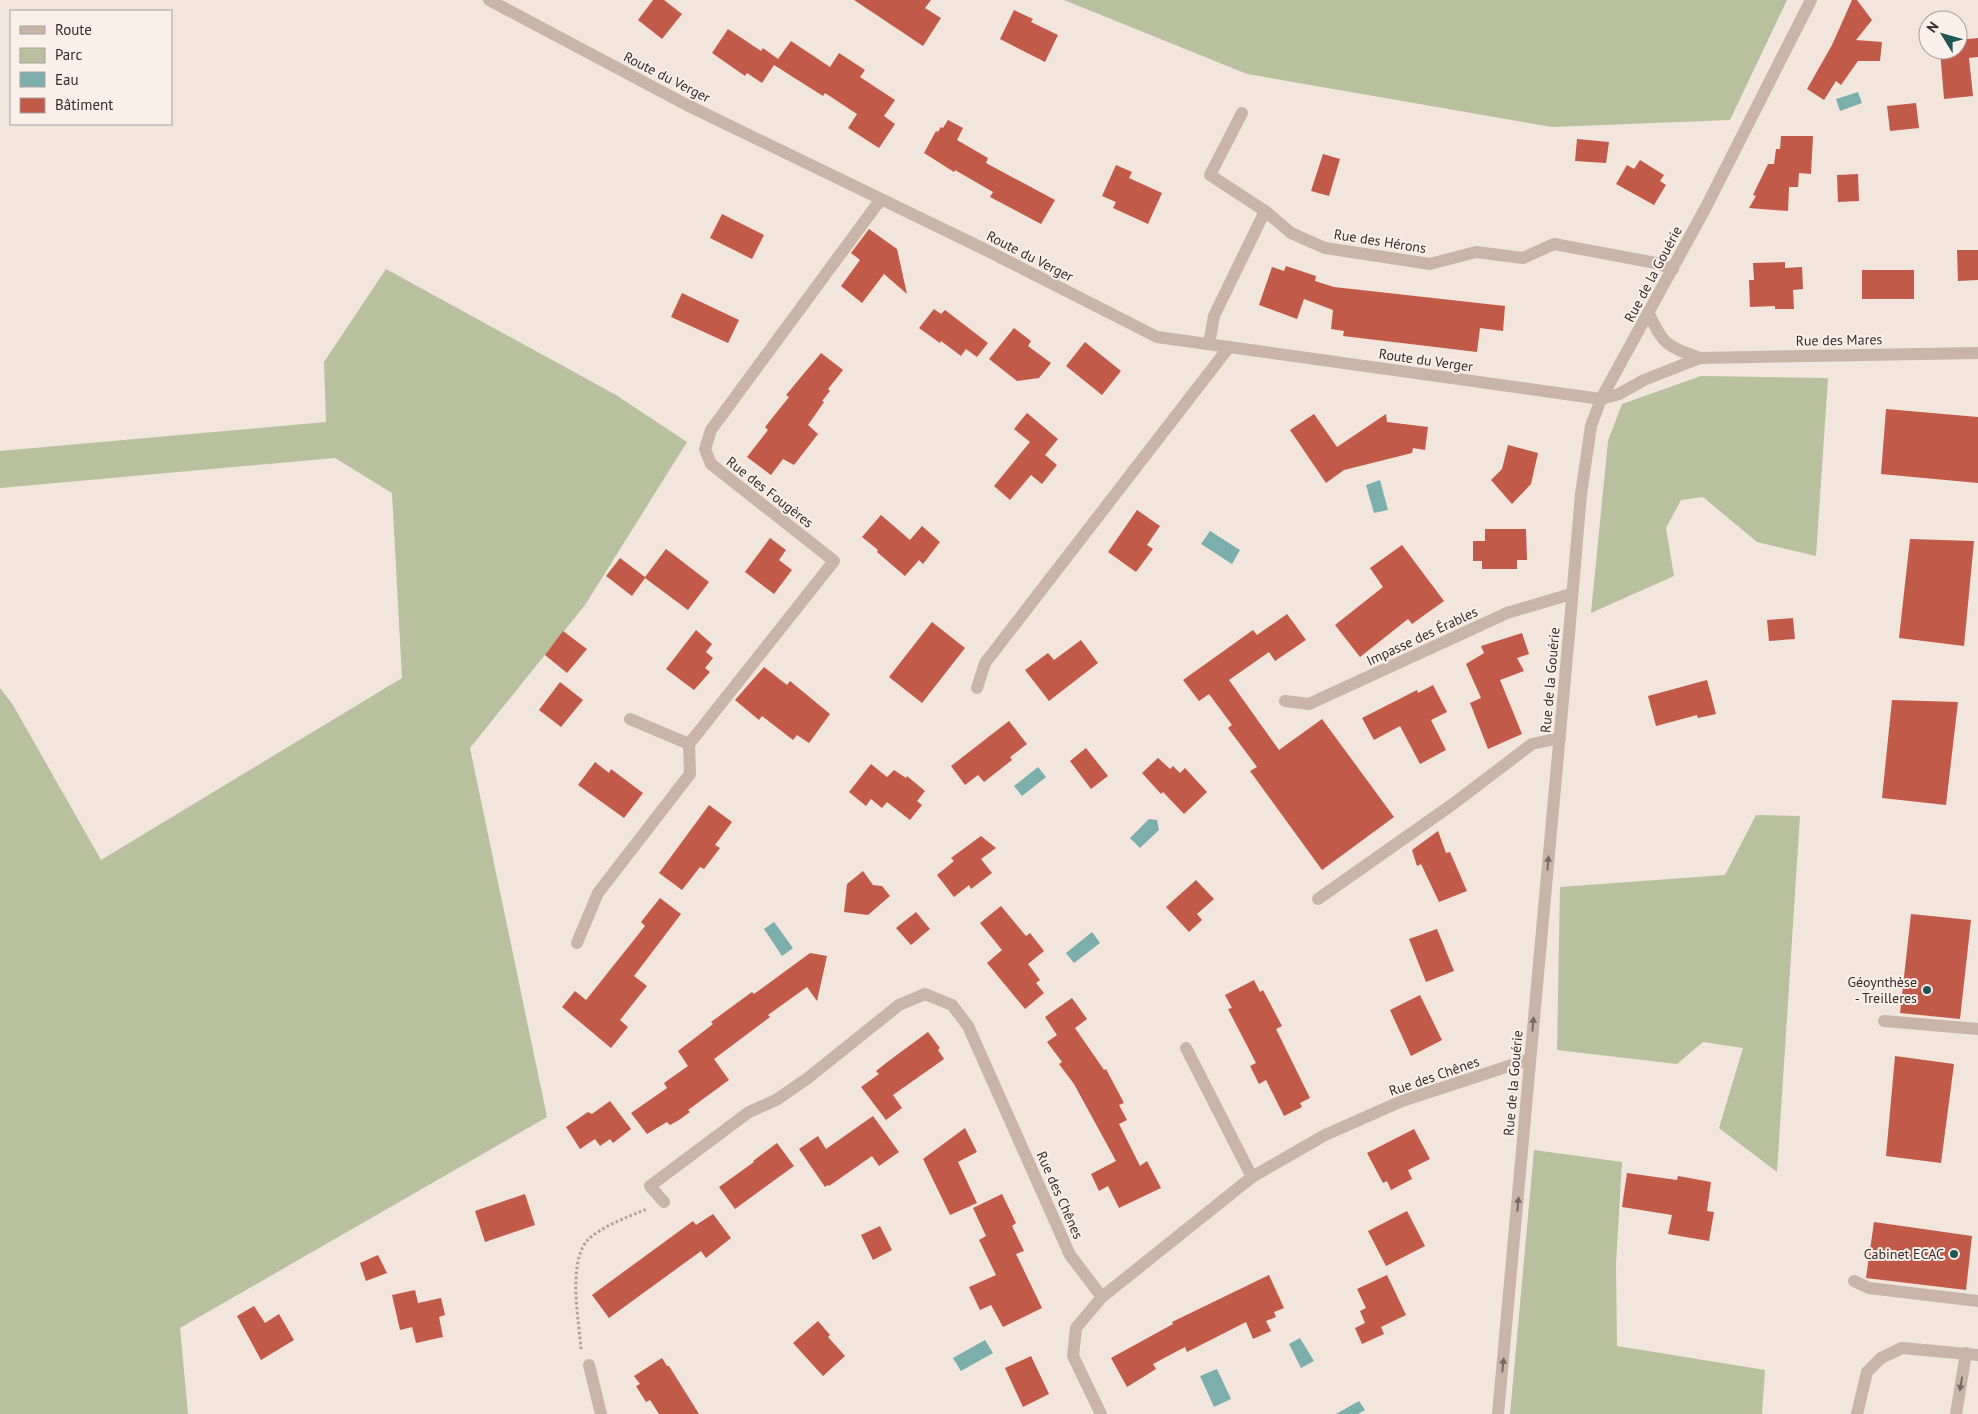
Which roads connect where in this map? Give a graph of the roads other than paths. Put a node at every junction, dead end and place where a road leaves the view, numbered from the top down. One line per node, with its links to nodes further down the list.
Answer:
1 (488, 0): 4 (street, Route du Verger)
2 (1811, 0): 6 (street, Rue de la Gouérie)
3 (1242, 113): 5 (street, Rue des Hérons)
4 (881, 199): 8 (street, Route du Verger); 18 (street, Rue des Fougères)
5 (1265, 211): 6 (street, Rue des Hérons); 8 (street)
6 (1673, 269): 7 (street, Rue de la Gouérie)
7 (1649, 314): 11 (street, Rue des Mares); 12 (street, Rue de la Gouérie)
8 (1209, 344): 9 (street, Route du Verger)
9 (1229, 347): 12 (street, Route du Verger); 14 (street)
10 (1978, 353): 11 (street, Rue des Mares)
11 (1700, 358): 12 (street, Rue des Mares)
12 (1601, 399): 13 (street, Rue de la Gouérie)
13 (1572, 594): 15 (street, Impasse des Érables); 17 (street, Rue de la Gouérie)
14 (977, 688)
15 (1285, 701)
16 (630, 719): 18 (street)
17 (1560, 738): 19 (street); 24 (street, Rue de la Gouérie, one-way to 17)
18 (689, 744): 20 (street)
19 (1318, 899)
20 (577, 943)
21 (1884, 1021): 22 (street)
22 (1978, 1029)
23 (1186, 1048): 25 (street)
24 (1530, 1059): 25 (street, Rue des Chênes); 34 (street, Rue de la Gouérie, one-way to 24)
25 (1252, 1177): 28 (street, Rue des Chênes)
26 (664, 1202): 28 (street, Rue des Chênes)
27 (1854, 1280): 29 (street)
28 (1102, 1297): 33 (street)
29 (1978, 1301)
30 (1972, 1354): 35 (street); 36 (street, one-way to 36)
31 (589, 1365): 32 (street)
32 (600, 1414)
33 (1101, 1414)
34 (1498, 1414)
35 (1857, 1414)
36 (1956, 1414)

